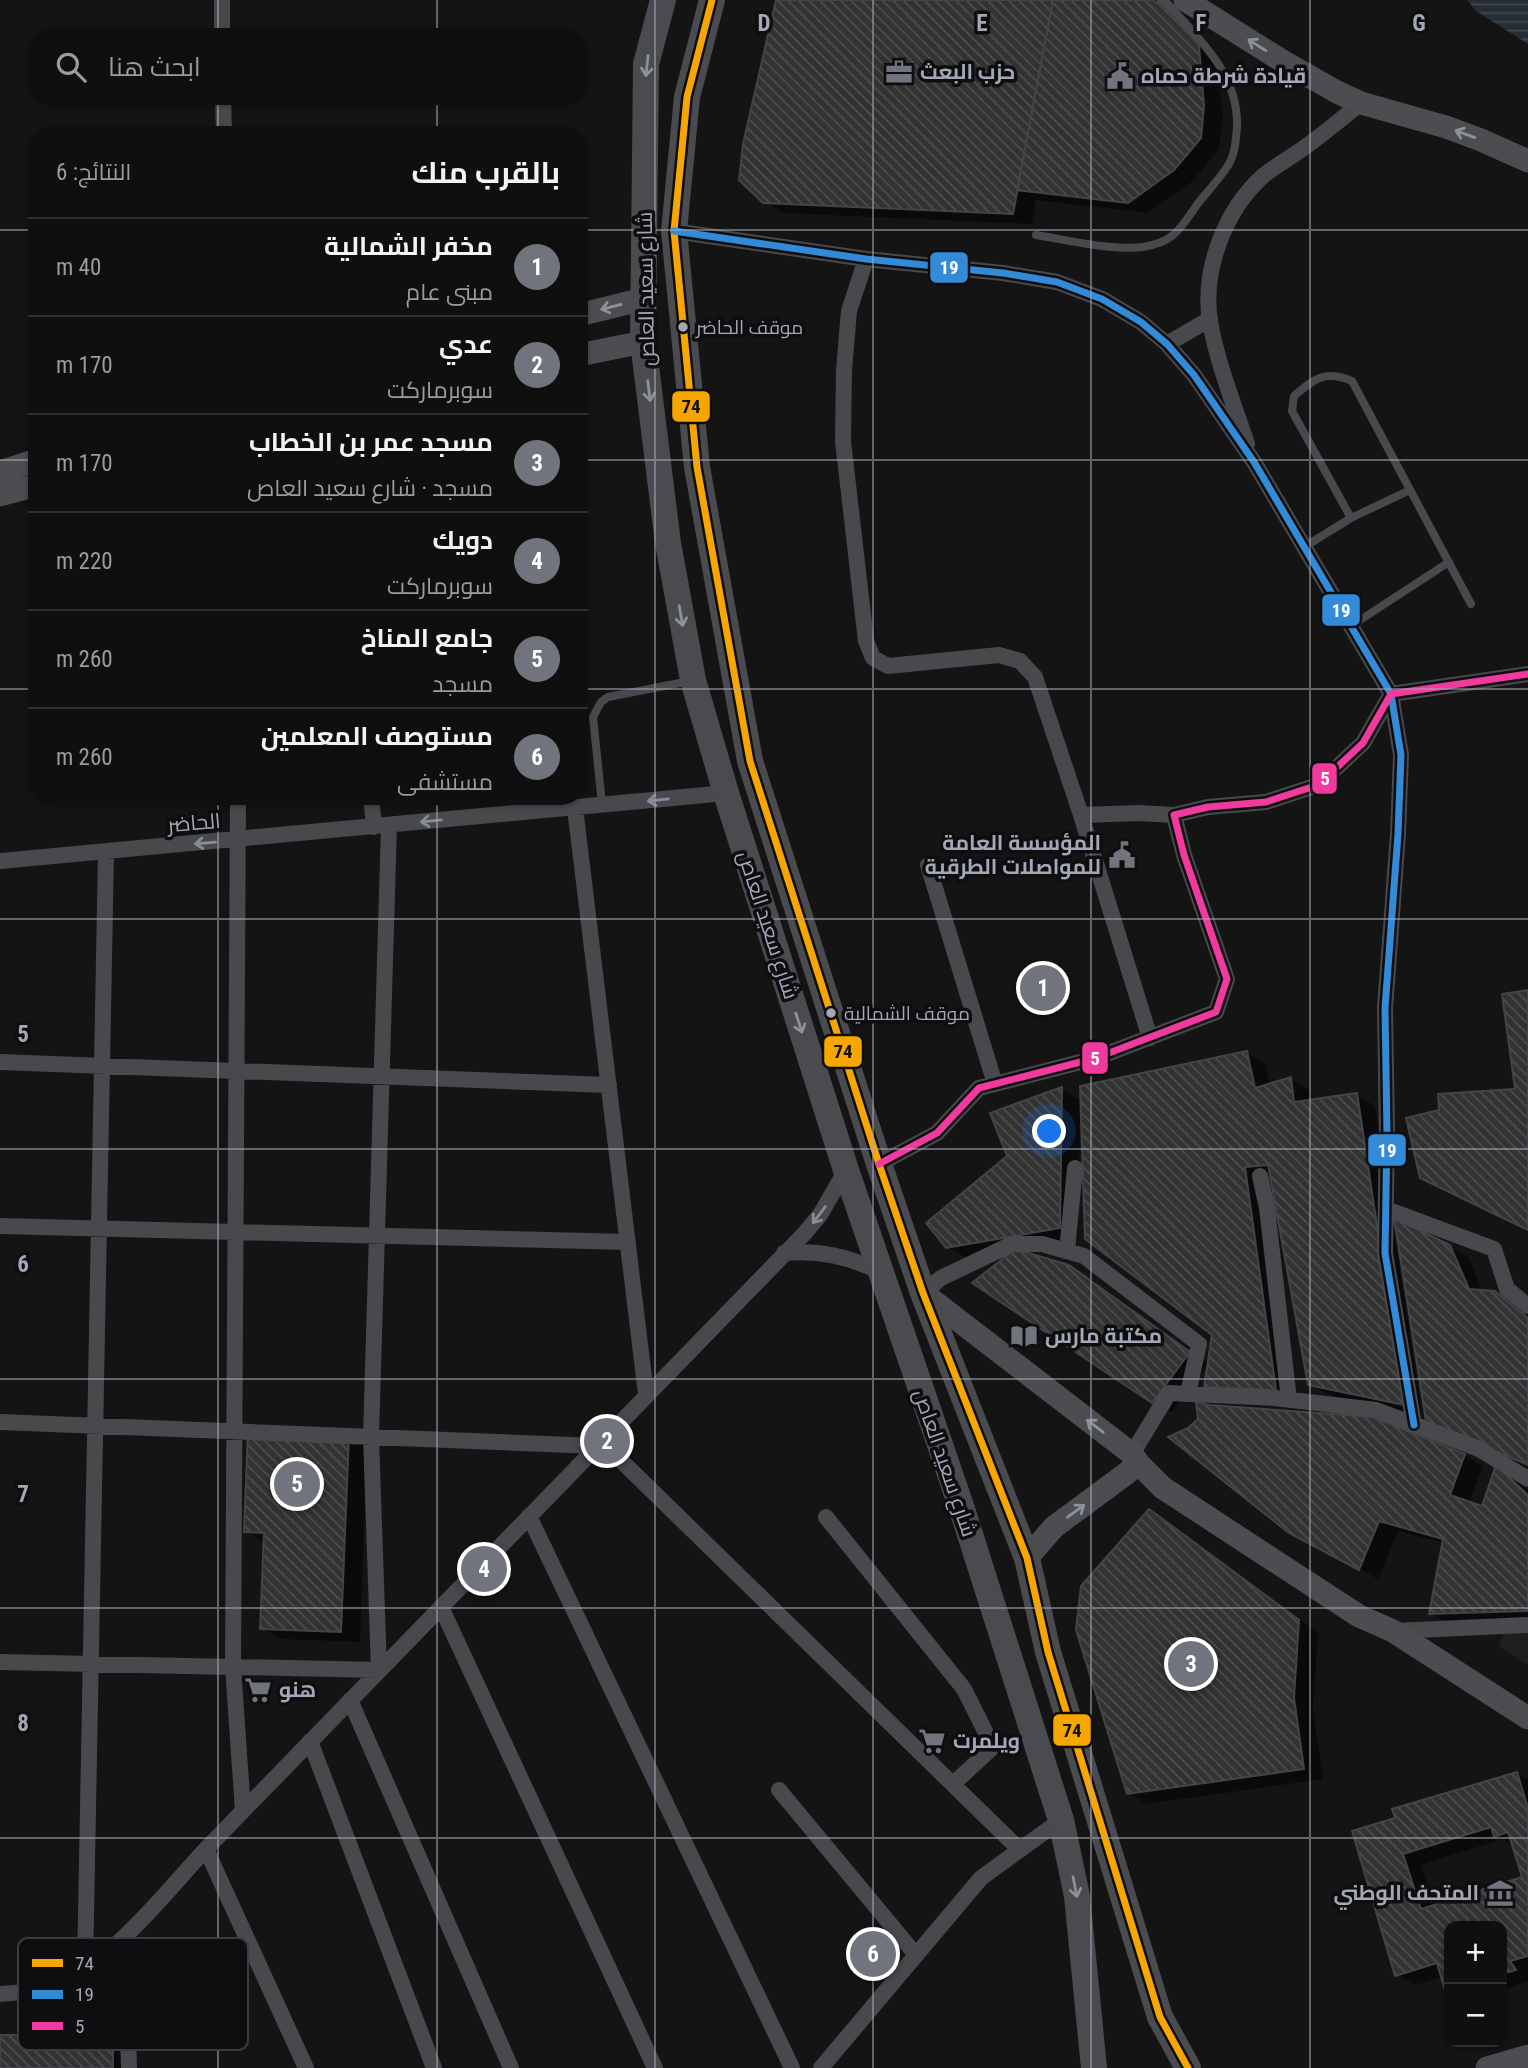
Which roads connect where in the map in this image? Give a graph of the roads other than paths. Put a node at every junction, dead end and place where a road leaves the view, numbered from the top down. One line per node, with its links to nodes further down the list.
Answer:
1 (222, 0): 6 (street)
2 (663, 0): 14 (main road, شارع سعيد العاص, one-way to 14)
3 (712, 0): 11 (main road)
4 (1161, 0): 12 (lane)
5 (1185, 0): 7 (main road, one-way to 5)
6 (222, 28)
7 (1361, 103): 10 (main road, one-way to 7); 16 (street)
8 (223, 105): 9 (street)
9 (224, 126)
10 (1528, 161)
11 (674, 231): 13 (street); 53 (main road)
12 (1036, 235)
13 (866, 259): 18 (street); 39 (street)
14 (643, 299): 15 (main road, one-way to 15); 17 (main road, شارع سعيد العاص)
15 (588, 313)
16 (1210, 319): 18 (street); 21 (street)
17 (643, 342): 19 (main road); 32 (main road, شارع سعيد العاص, one-way to 32)
18 (1167, 344): 21 (street)
19 (588, 353)
20 (28, 463): 22 (main road)
21 (1254, 463): 27 (street)
22 (0, 472)
23 (28, 487): 25 (main road)
24 (1410, 490): 26 (lane); 26 (lane); 28 (lane)
25 (0, 495)
26 (1351, 518): 27 (lane)
27 (1304, 547): 30 (street)
28 (1449, 562): 29 (lane); 30 (lane)
29 (1471, 604)
30 (1351, 626): 33 (street)
31 (1528, 674): 33 (street)
32 (693, 680): 34 (main road, شارع سعيد العاص); 37 (lane)
33 (1391, 694): 40 (street); 57 (street)
34 (726, 793): 37 (street, الحاضر, one-way to 37); 55 (main road, شارع سعيد العاص, one-way to 55)
35 (238, 805): 42 (street)
36 (374, 805): 41 (street)
37 (602, 805): 38 (street, الحاضر)
38 (575, 808): 41 (street, الحاضر, one-way to 41); 52 (street)
39 (1082, 815): 40 (street); 46 (street)
40 (1174, 815): 46 (street)
41 (382, 826): 42 (street, الحاضر); 50 (street)
42 (240, 840): 43 (street, الحاضر, one-way to 43); 49 (street)
43 (106, 852): 44 (street, الحاضر); 48 (street)
44 (0, 861)
45 (928, 865): 51 (street)
46 (1150, 1038): 51 (street)
47 (0, 1062): 48 (street)
48 (101, 1066): 49 (street); 59 (street)
49 (237, 1071): 50 (street); 60 (street)
50 (381, 1076): 52 (street); 61 (street)
51 (995, 1084): 53 (street)
52 (609, 1085): 62 (street)
53 (878, 1164): 66 (main road)
54 (1075, 1168): 63 (street)
55 (846, 1170): 64 (street, one-way to 64); 65 (main road, شارع سعيد العاص)
56 (1260, 1176): 70 (street)
57 (1386, 1209): 67 (street); 72 (street)
58 (0, 1226): 59 (street)
59 (98, 1228): 60 (street); 73 (street)
60 (236, 1232): 61 (street); 74 (street)
61 (377, 1236): 62 (street); 75 (street)
62 (628, 1242): 69 (street)
63 (1067, 1251): 66 (street); 68 (street)
64 (784, 1253): 65 (street); 69 (street)
65 (880, 1272): 95 (main road, شارع سعيد العاص)
66 (923, 1293): 77 (main road, one-way to 66); 81 (main road)
67 (1528, 1306)
68 (1188, 1393): 70 (street); 77 (street)
69 (646, 1394): 76 (street)
70 (1289, 1400): 72 (street)
71 (0, 1422): 73 (street)
72 (1414, 1425): 78 (street)
73 (94, 1426): 74 (street); 86 (street)
74 (234, 1432): 75 (street); 87 (street)
75 (371, 1437): 76 (street); 88 (street)
76 (599, 1443): 79 (street); 92 (street)
77 (1135, 1459): 81 (main road, one-way to 77); 84 (main road)
78 (1528, 1479)
79 (529, 1516): 82 (street); 113 (street)
80 (826, 1517): 92 (street)
81 (1027, 1558): 116 (main road)
82 (441, 1607): 88 (street); 112 (street)
83 (1528, 1625): 84 (street)
84 (1393, 1631): 90 (main road)
85 (0, 1662): 86 (street)
86 (90, 1664): 87 (street); 99 (street)
87 (233, 1667): 88 (street); 94 (street)
88 (379, 1670): 89 (street)
89 (350, 1700): 91 (street); 111 (street)
90 (1528, 1718)
91 (310, 1741): 94 (street); 110 (street)
92 (953, 1784): 97 (street)
93 (779, 1790): 103 (street)
94 (243, 1811): 96 (street)
95 (1061, 1820): 97 (street); 115 (main road, شارع سعيد العاص, one-way to 115)
96 (206, 1849): 98 (street); 101 (street)
97 (1020, 1850): 103 (street)
98 (125, 1936): 100 (street)
99 (85, 1938)
100 (122, 1938)
101 (247, 1938)
102 (248, 1941): 109 (street)
103 (916, 1955): 114 (street)
104 (18, 1993): 105 (street)
105 (0, 1994)
106 (128, 2050): 108 (street)
107 (1528, 2056): 117 (main road)
108 (129, 2068)
109 (306, 2068)
110 (434, 2068)
111 (511, 2068)
112 (655, 2068)
113 (792, 2068)
114 (821, 2068)
115 (1094, 2068)
116 (1188, 2068)
117 (1487, 2068)

